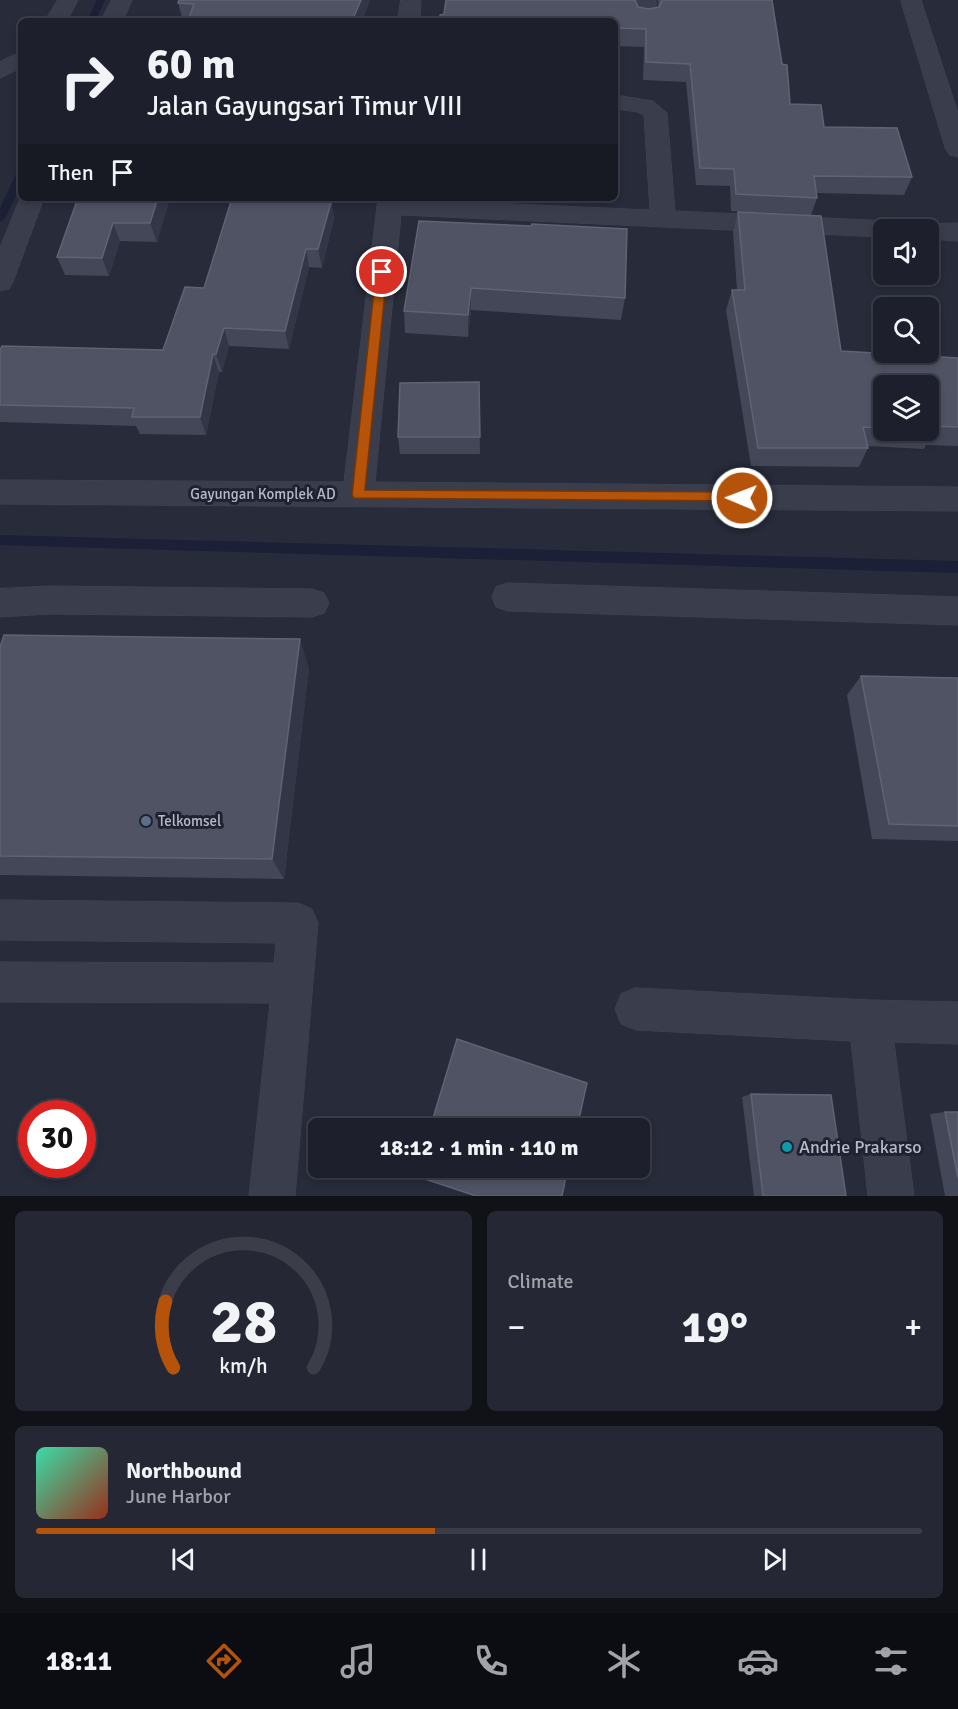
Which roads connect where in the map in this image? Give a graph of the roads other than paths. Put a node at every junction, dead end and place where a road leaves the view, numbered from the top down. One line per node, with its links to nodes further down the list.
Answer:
1 (68, 0): 5 (street)
2 (122, 0): 6 (street)
3 (411, 0): 7 (street)
4 (911, 0): 11 (street)
5 (58, 18)
6 (113, 18)
7 (409, 18)
8 (18, 61): 9 (street)
9 (0, 71)
10 (618, 102): 14 (street)
11 (958, 150)
12 (31, 201): 18 (street)
13 (389, 202): 14 (street); 20 (street)
14 (663, 218): 15 (street)
15 (873, 228)
16 (939, 231): 17 (street)
17 (958, 232)
18 (0, 282)
19 (0, 492): 20 (street, Gayungan Komplek AD)
20 (358, 495): 21 (street, Gayungan Komplek AD)
21 (958, 499)
22 (508, 597): 25 (street)
23 (0, 603): 24 (street)
24 (312, 603)
25 (958, 611)
26 (0, 920): 28 (street)
27 (0, 982): 28 (street)
28 (292, 983): 32 (street)
29 (636, 1009): 30 (street)
30 (870, 1021): 31 (street); 33 (street)
31 (958, 1023)
32 (272, 1196)
33 (891, 1196)

